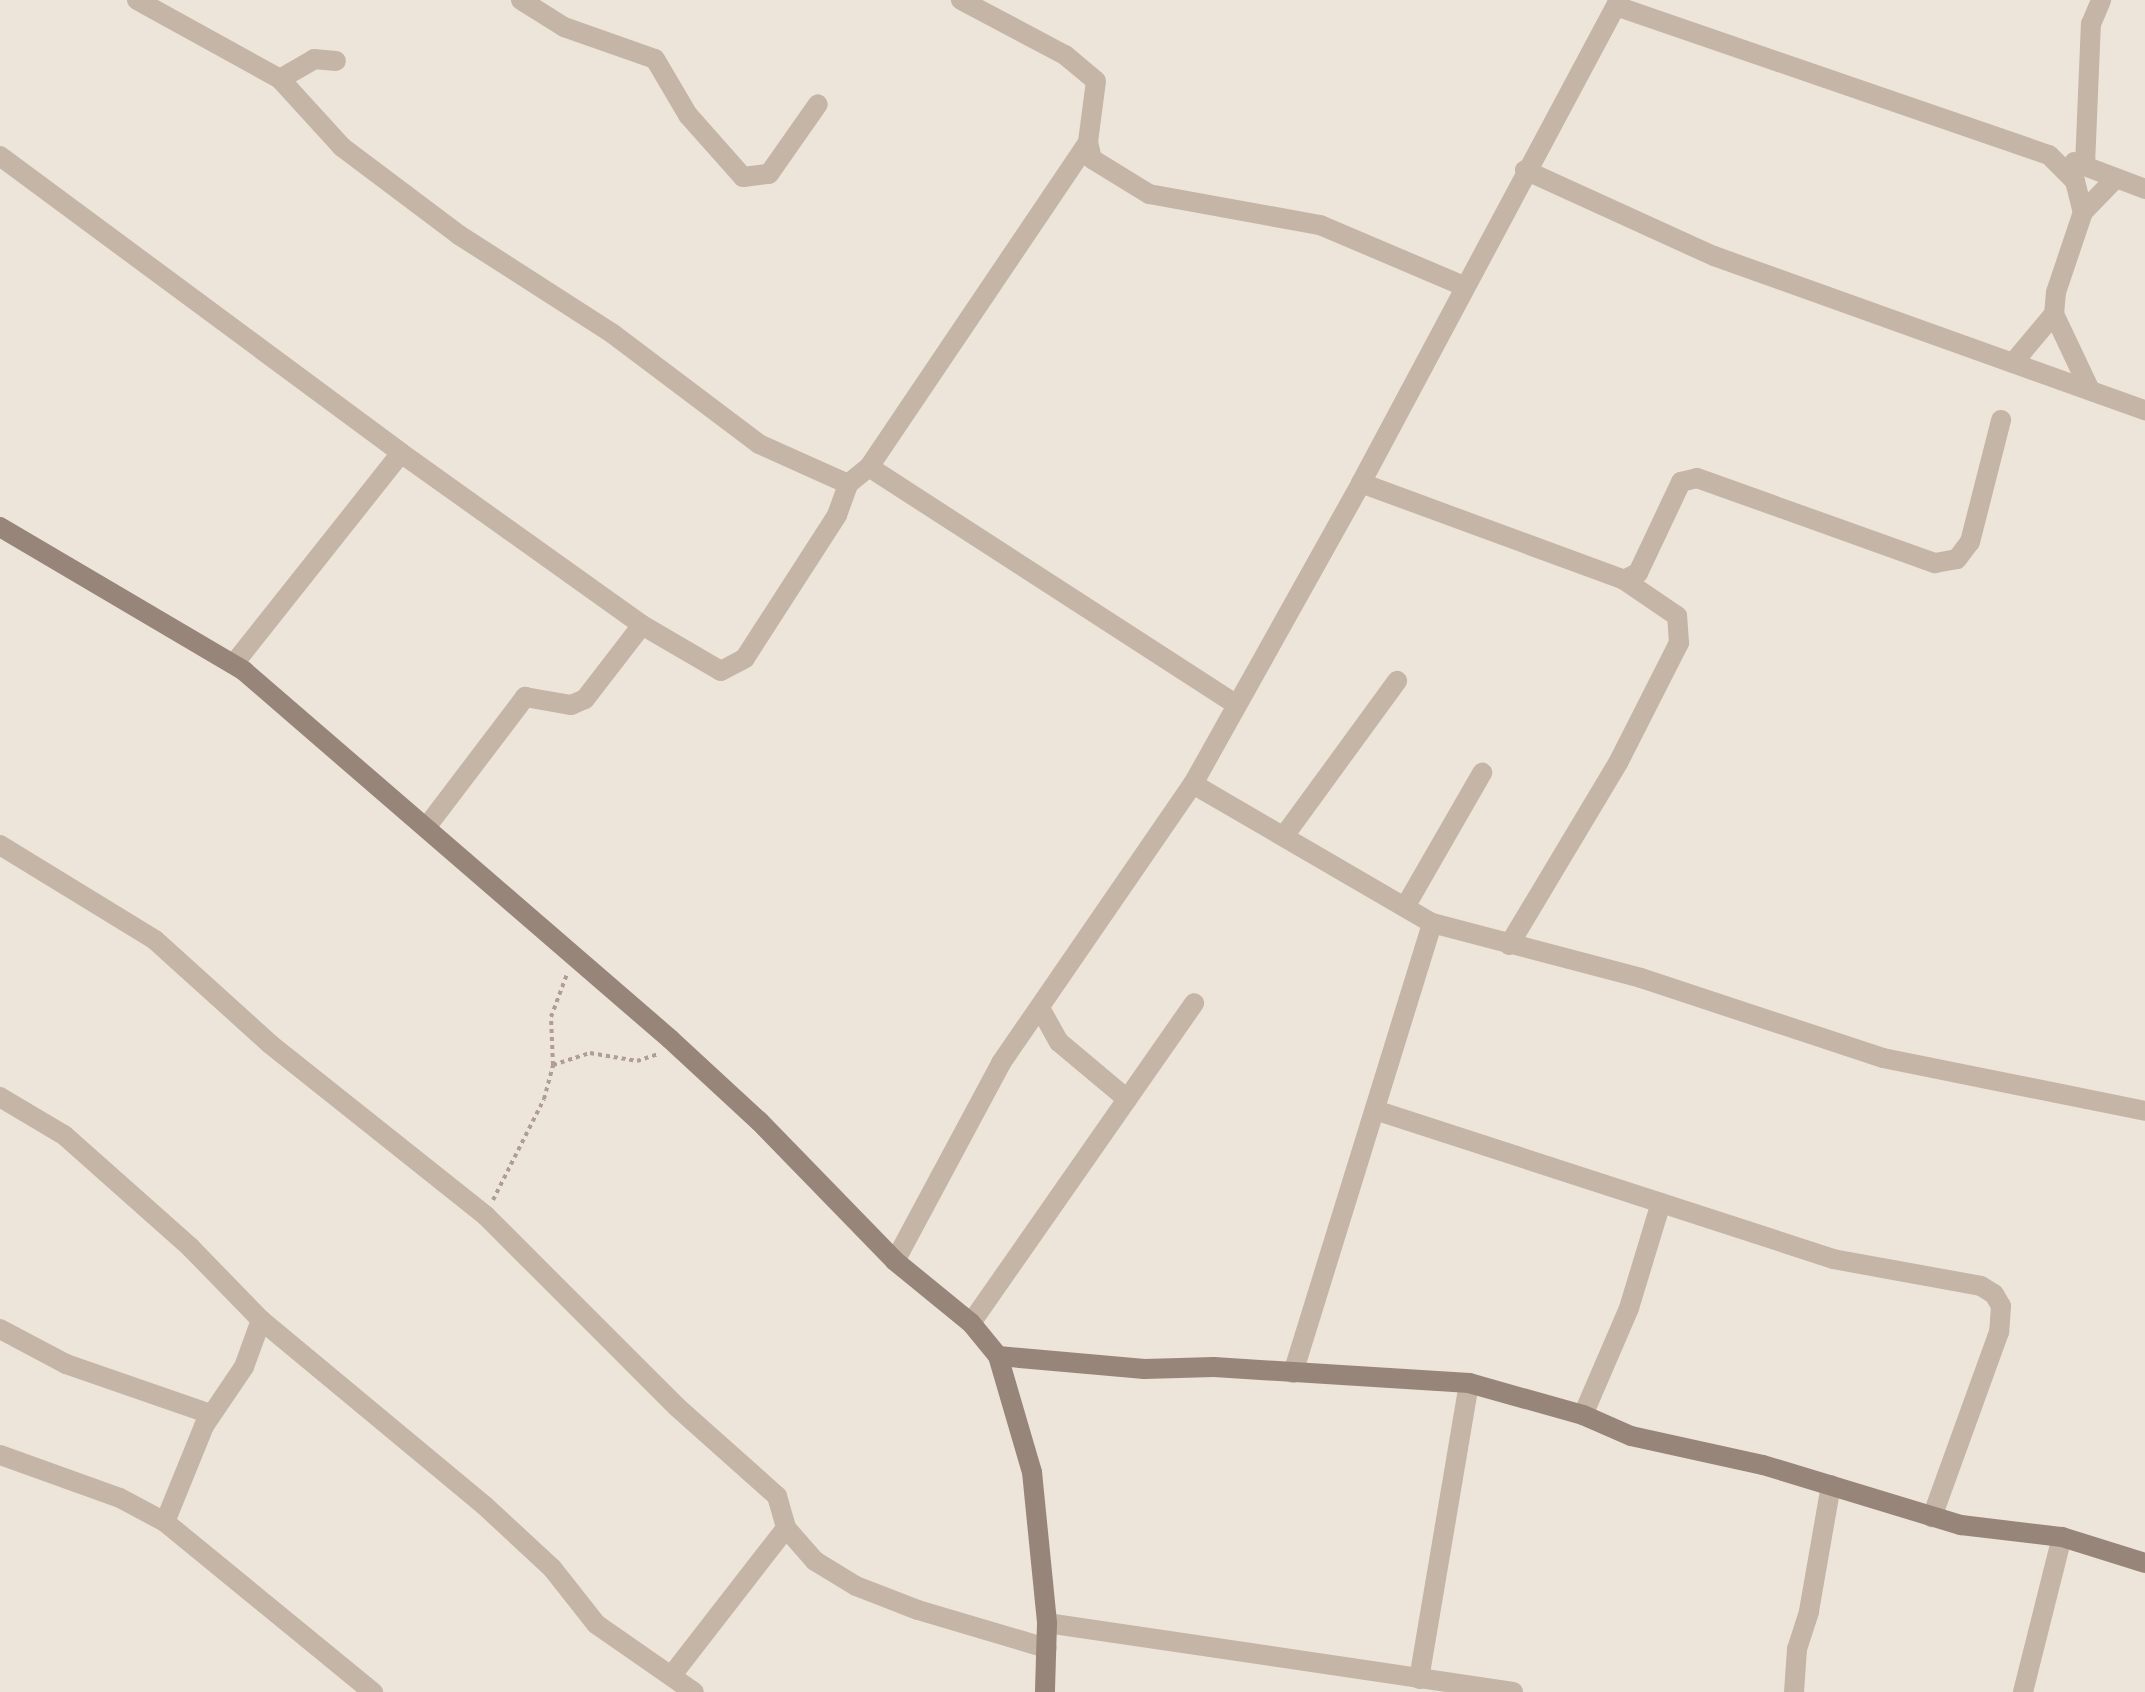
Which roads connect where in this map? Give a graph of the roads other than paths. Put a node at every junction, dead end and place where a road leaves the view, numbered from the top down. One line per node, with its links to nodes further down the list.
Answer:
1 (137, 0): 7 (street)
2 (521, 0): 8 (street)
3 (961, 0): 9 (street)
4 (2101, 0): 12 (street)
5 (1618, 3): 10 (street); 13 (street)
6 (336, 61): 7 (street)
7 (280, 79): 26 (street)
8 (818, 104)
9 (1088, 142): 17 (street); 24 (street)
10 (2049, 155): 12 (street); 16 (street)
11 (0, 156): 23 (street)
12 (2085, 165): 14 (street)
13 (1525, 170): 17 (street); 19 (street)
14 (2116, 178): 15 (street); 16 (street)
15 (2145, 189)
16 (2083, 212): 18 (street)
17 (1464, 286): 25 (street)
18 (2054, 314): 19 (street); 20 (street)
19 (2013, 363): 20 (street)
20 (2089, 388): 21 (street)
21 (2145, 410)
22 (2001, 420): 28 (street)
23 (401, 453): 29 (street); 30 (street)
24 (869, 467): 26 (street); 32 (street)
25 (1361, 483): 28 (street); 32 (street)
26 (848, 484): 29 (street)
27 (0, 527): 30 (street)
28 (1624, 580): 40 (street)
29 (642, 625): 35 (street)
30 (234, 664): 35 (street)
31 (1397, 681): 36 (street)
32 (1237, 705): 34 (street)
33 (1482, 773): 38 (street)
34 (1193, 784): 36 (street); 42 (street)
35 (428, 825): 48 (street)
36 (1284, 836): 38 (street)
37 (0, 845): 61 (street)
38 (1405, 907): 39 (street)
39 (1432, 923): 40 (street); 45 (street)
40 (1509, 945): 46 (street)
41 (1194, 1003): 44 (street)
42 (1040, 1008): 44 (street); 48 (street)
43 (0, 1097): 49 (street)
44 (1127, 1099): 50 (street)
45 (1375, 1110): 47 (street); 53 (street)
46 (2145, 1111)
47 (1661, 1203): 56 (street); 59 (street)
48 (895, 1261): 50 (street)
49 (261, 1320): 55 (street); 66 (street)
50 (971, 1323): 52 (street)
51 (0, 1329): 55 (street)
52 (998, 1356): 53 (street); 64 (street)
53 (1293, 1373): 54 (street)
54 (1469, 1383): 56 (street); 67 (street)
55 (210, 1414): 60 (street)
56 (1583, 1415): 58 (street)
57 (0, 1455): 60 (street)
58 (1831, 1485): 59 (street); 72 (street)
59 (1932, 1517): 62 (street)
60 (165, 1522): 68 (street)
61 (786, 1528): 65 (street); 66 (street)
62 (2062, 1537): 63 (street); 73 (street)
63 (2145, 1563)
64 (1047, 1623): 65 (street); 67 (street)
65 (1046, 1648): 70 (street)
66 (672, 1675): 69 (street)
67 (1419, 1679): 71 (street)
68 (373, 1692)
69 (694, 1692)
70 (1045, 1692)
71 (1513, 1692)
72 (1794, 1692)
73 (2023, 1692)

